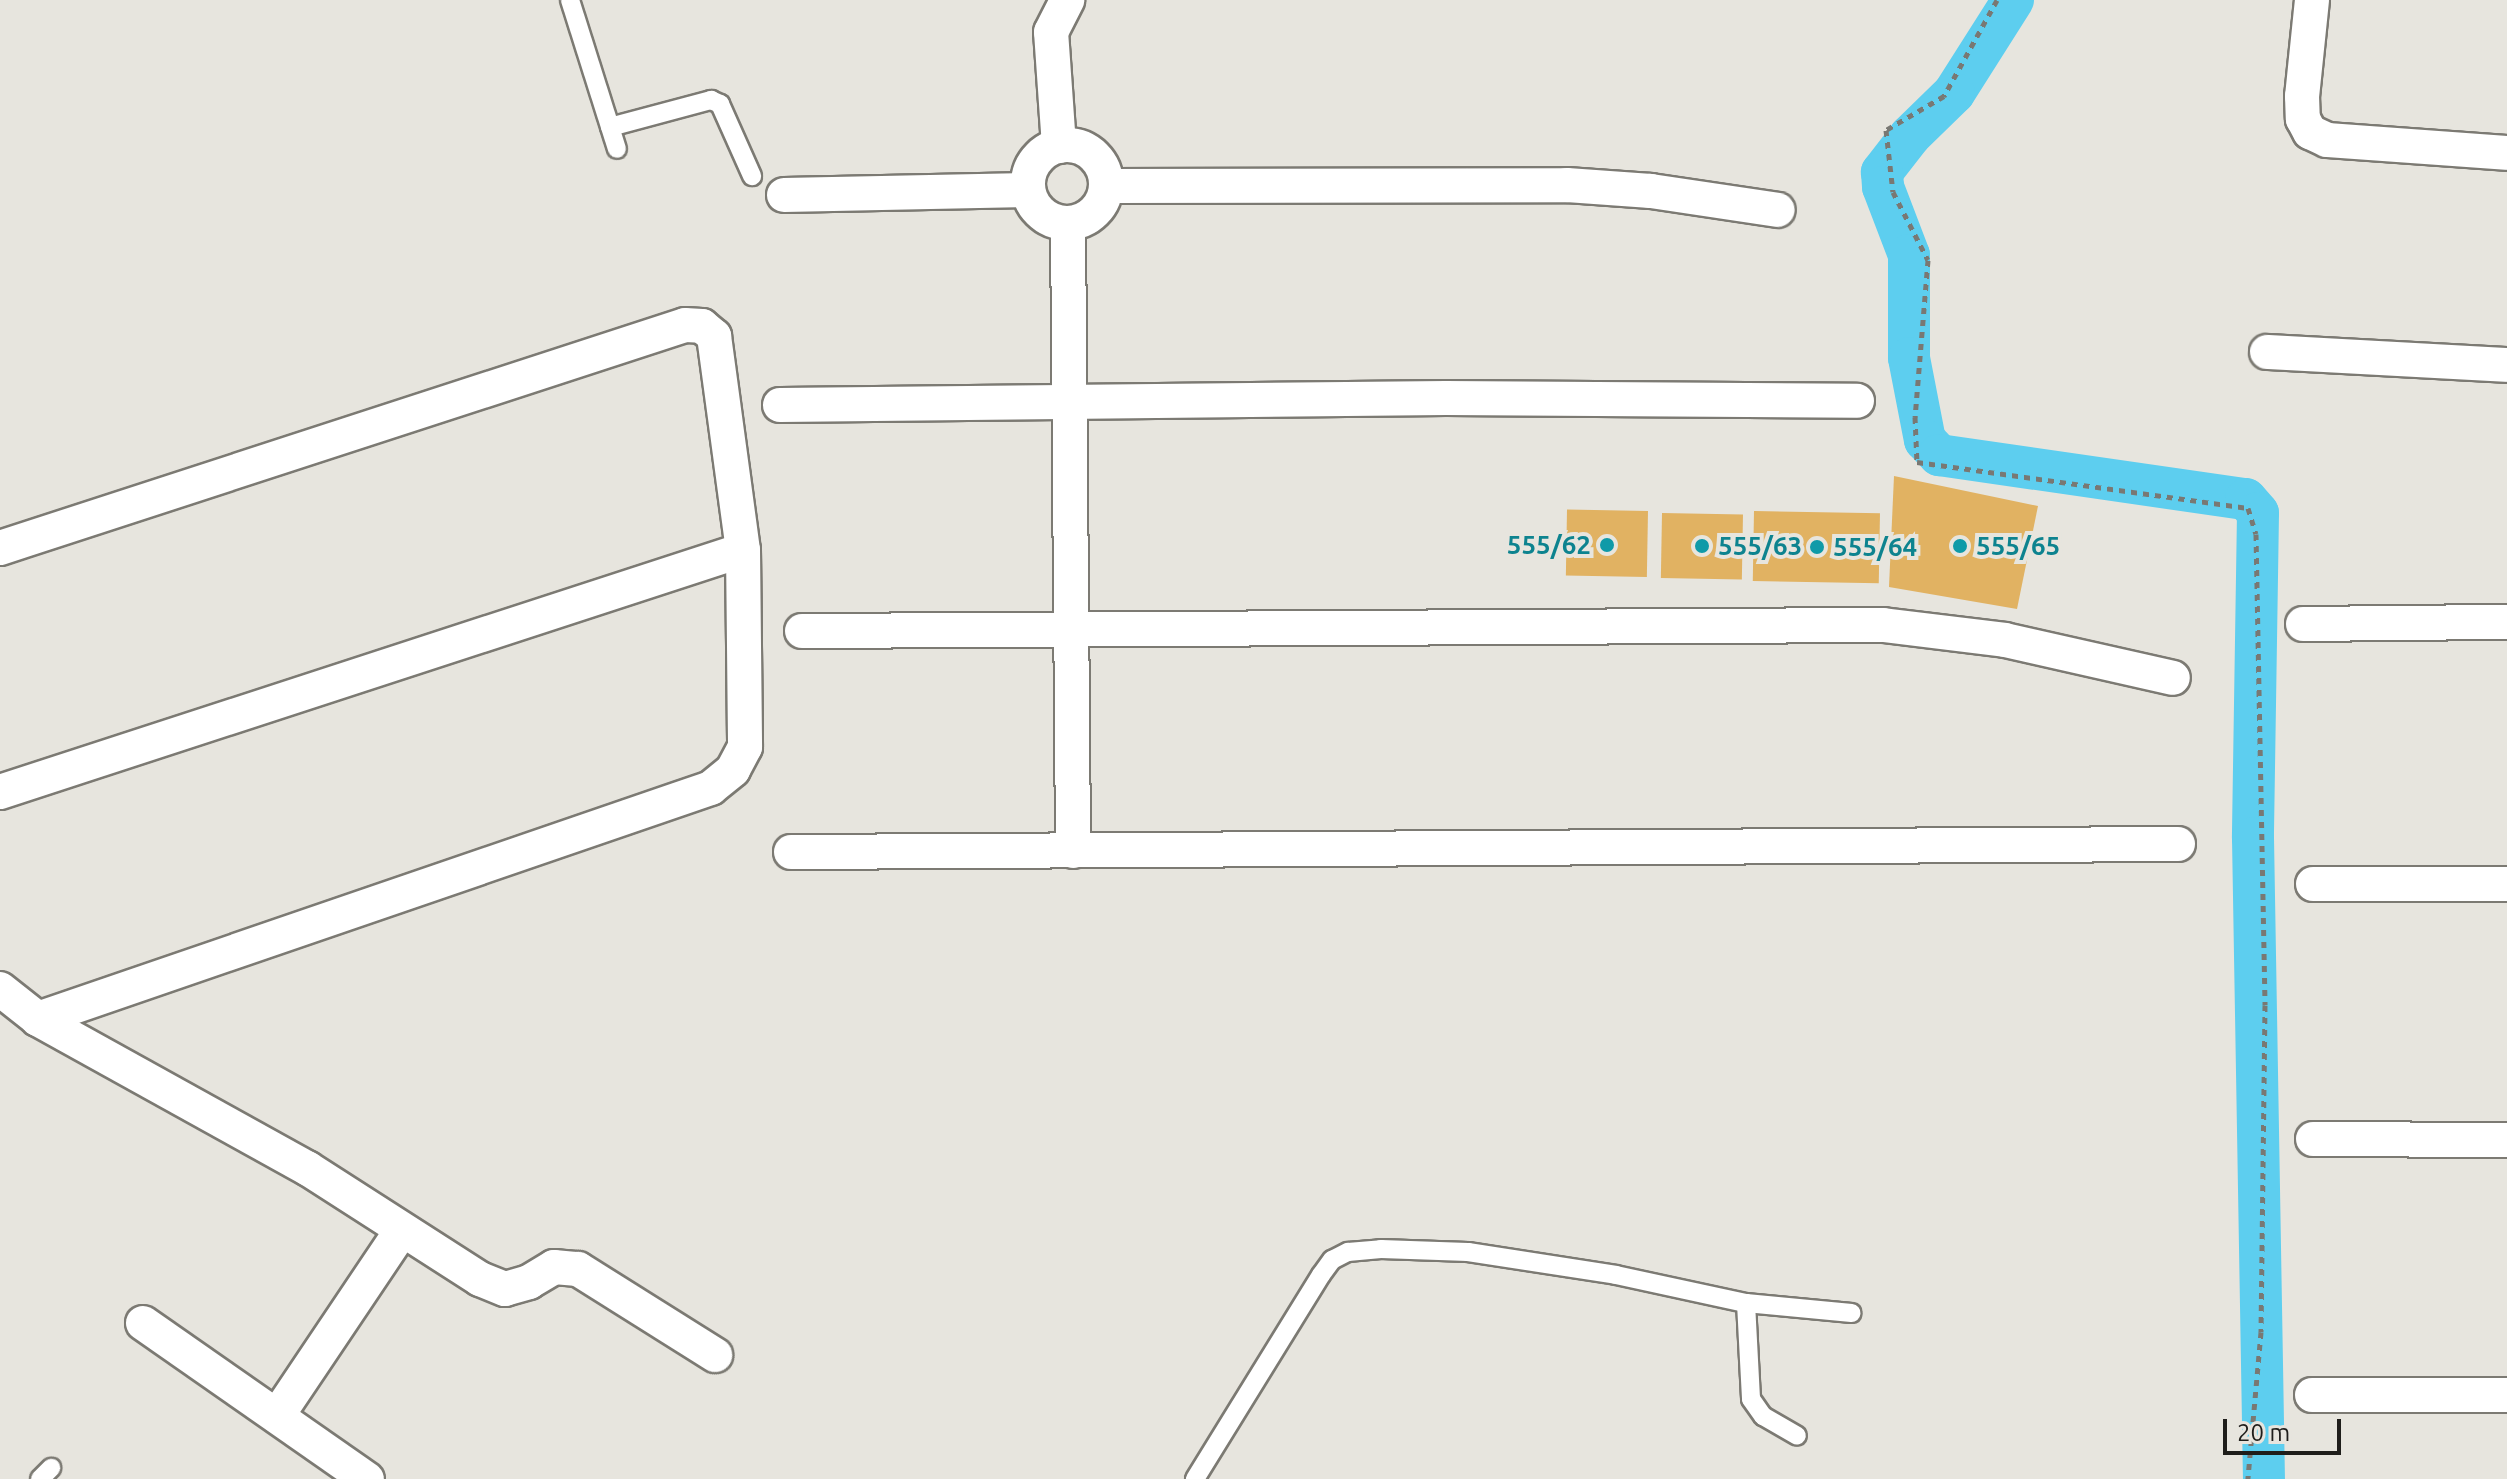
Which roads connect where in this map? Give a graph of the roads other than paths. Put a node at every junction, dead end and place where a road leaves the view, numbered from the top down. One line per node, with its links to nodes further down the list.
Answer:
1 (570, 0): 4 (lane)
2 (1067, 0): 5 (street)
3 (2312, 0): 7 (street)
4 (610, 127): 6 (lane); 8 (lane)
5 (1059, 146): 9 (street); 10 (street)
6 (617, 149)
7 (2507, 153)
8 (752, 176)
9 (1106, 186): 12 (street); 13 (street)
10 (1028, 190): 11 (street); 13 (street)
11 (784, 195)
12 (1778, 210)
13 (1068, 223): 17 (street)
14 (2267, 352): 15 (street)
15 (2507, 365)
16 (1857, 401): 17 (street)
17 (1069, 404): 18 (street); 23 (street)
18 (780, 405)
19 (0, 548): 20 (street)
20 (743, 550): 26 (street); 33 (street)
21 (2507, 622): 22 (street)
22 (2303, 624)
23 (1071, 629): 24 (street); 25 (street); 28 (street)
24 (802, 631)
25 (2173, 678)
26 (0, 792)
27 (2178, 844): 28 (street)
28 (1073, 851): 29 (street)
29 (791, 852)
30 (2313, 884): 31 (street)
31 (2507, 884)
32 (0, 989): 33 (street)
33 (38, 1019): 36 (street)
34 (2313, 1139): 35 (street)
35 (2507, 1140)
36 (402, 1230): 40 (street); 43 (street)
37 (1746, 1303): 38 (lane); 44 (lane); 46 (lane)
38 (1852, 1313)
39 (143, 1323): 43 (street)
40 (715, 1355)
41 (2312, 1395): 42 (street)
42 (2507, 1395)
43 (277, 1416): 45 (street)
44 (1797, 1436)
45 (367, 1479)
46 (1195, 1479)

